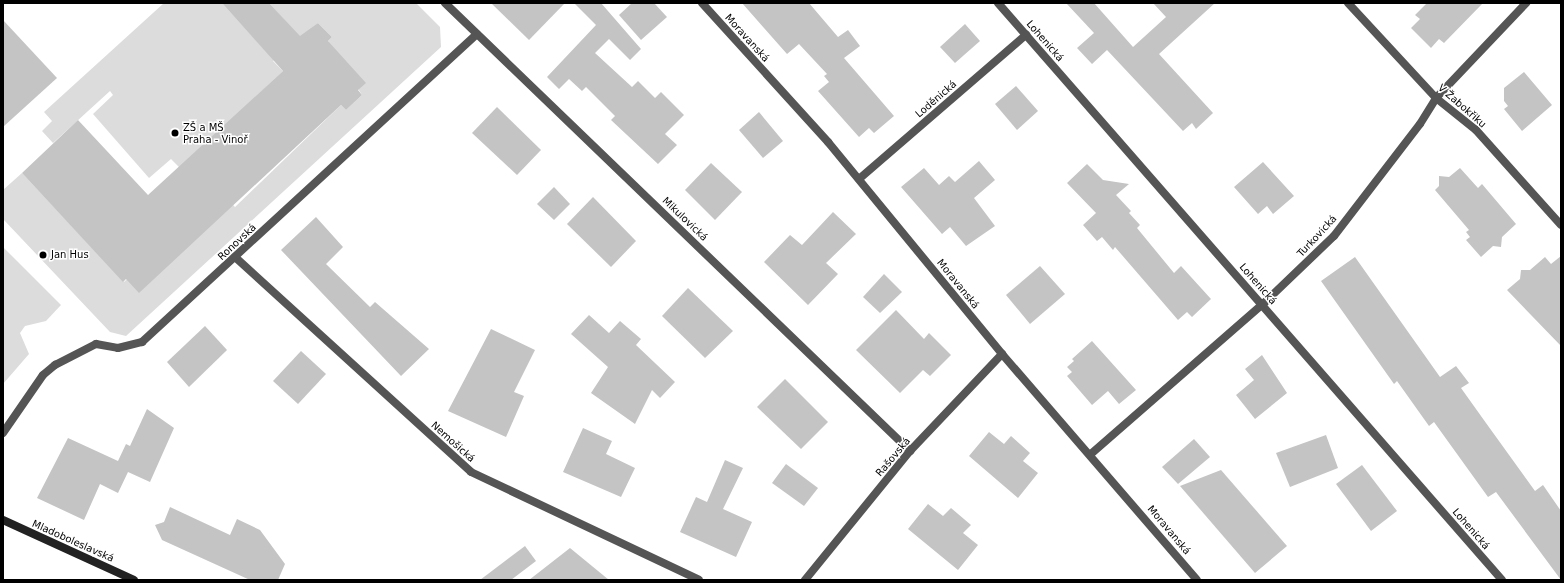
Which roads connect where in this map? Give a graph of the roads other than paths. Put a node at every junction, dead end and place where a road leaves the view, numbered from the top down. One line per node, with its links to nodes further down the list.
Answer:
1 (445, 3): 6 (street, Mikulovická)
2 (702, 3): 9 (street, Moravanská)
3 (998, 3): 7 (street, Lohenická)
4 (1348, 3): 8 (street, V Žabokřiku)
5 (1526, 3): 8 (street, Turkovická)
6 (477, 34): 11 (street, Ronovská); 15 (street, Mikulovická)
7 (1026, 35): 9 (street, Loděnická); 12 (street, Lohenická)
8 (1436, 98): 10 (street, V Žabokřiku); 12 (street, Turkovická)
9 (859, 179): 13 (street, Moravanská)
10 (1561, 225)
11 (235, 257): 14 (street, Ronovská); 19 (street, Nemošická)
12 (1263, 304): 16 (street, Turkovická); 22 (street, Lohenická)
13 (1002, 354): 15 (street, Rašovská); 16 (street, Moravanská)
14 (3, 433)
15 (910, 451): 20 (street, Rašovská)
16 (1092, 453): 21 (street, Moravanská)
17 (3, 520): 18 (main road, Mladoboleslavská)
18 (134, 580)
19 (699, 580)
20 (805, 580)
21 (1198, 580)
22 (1502, 580)

